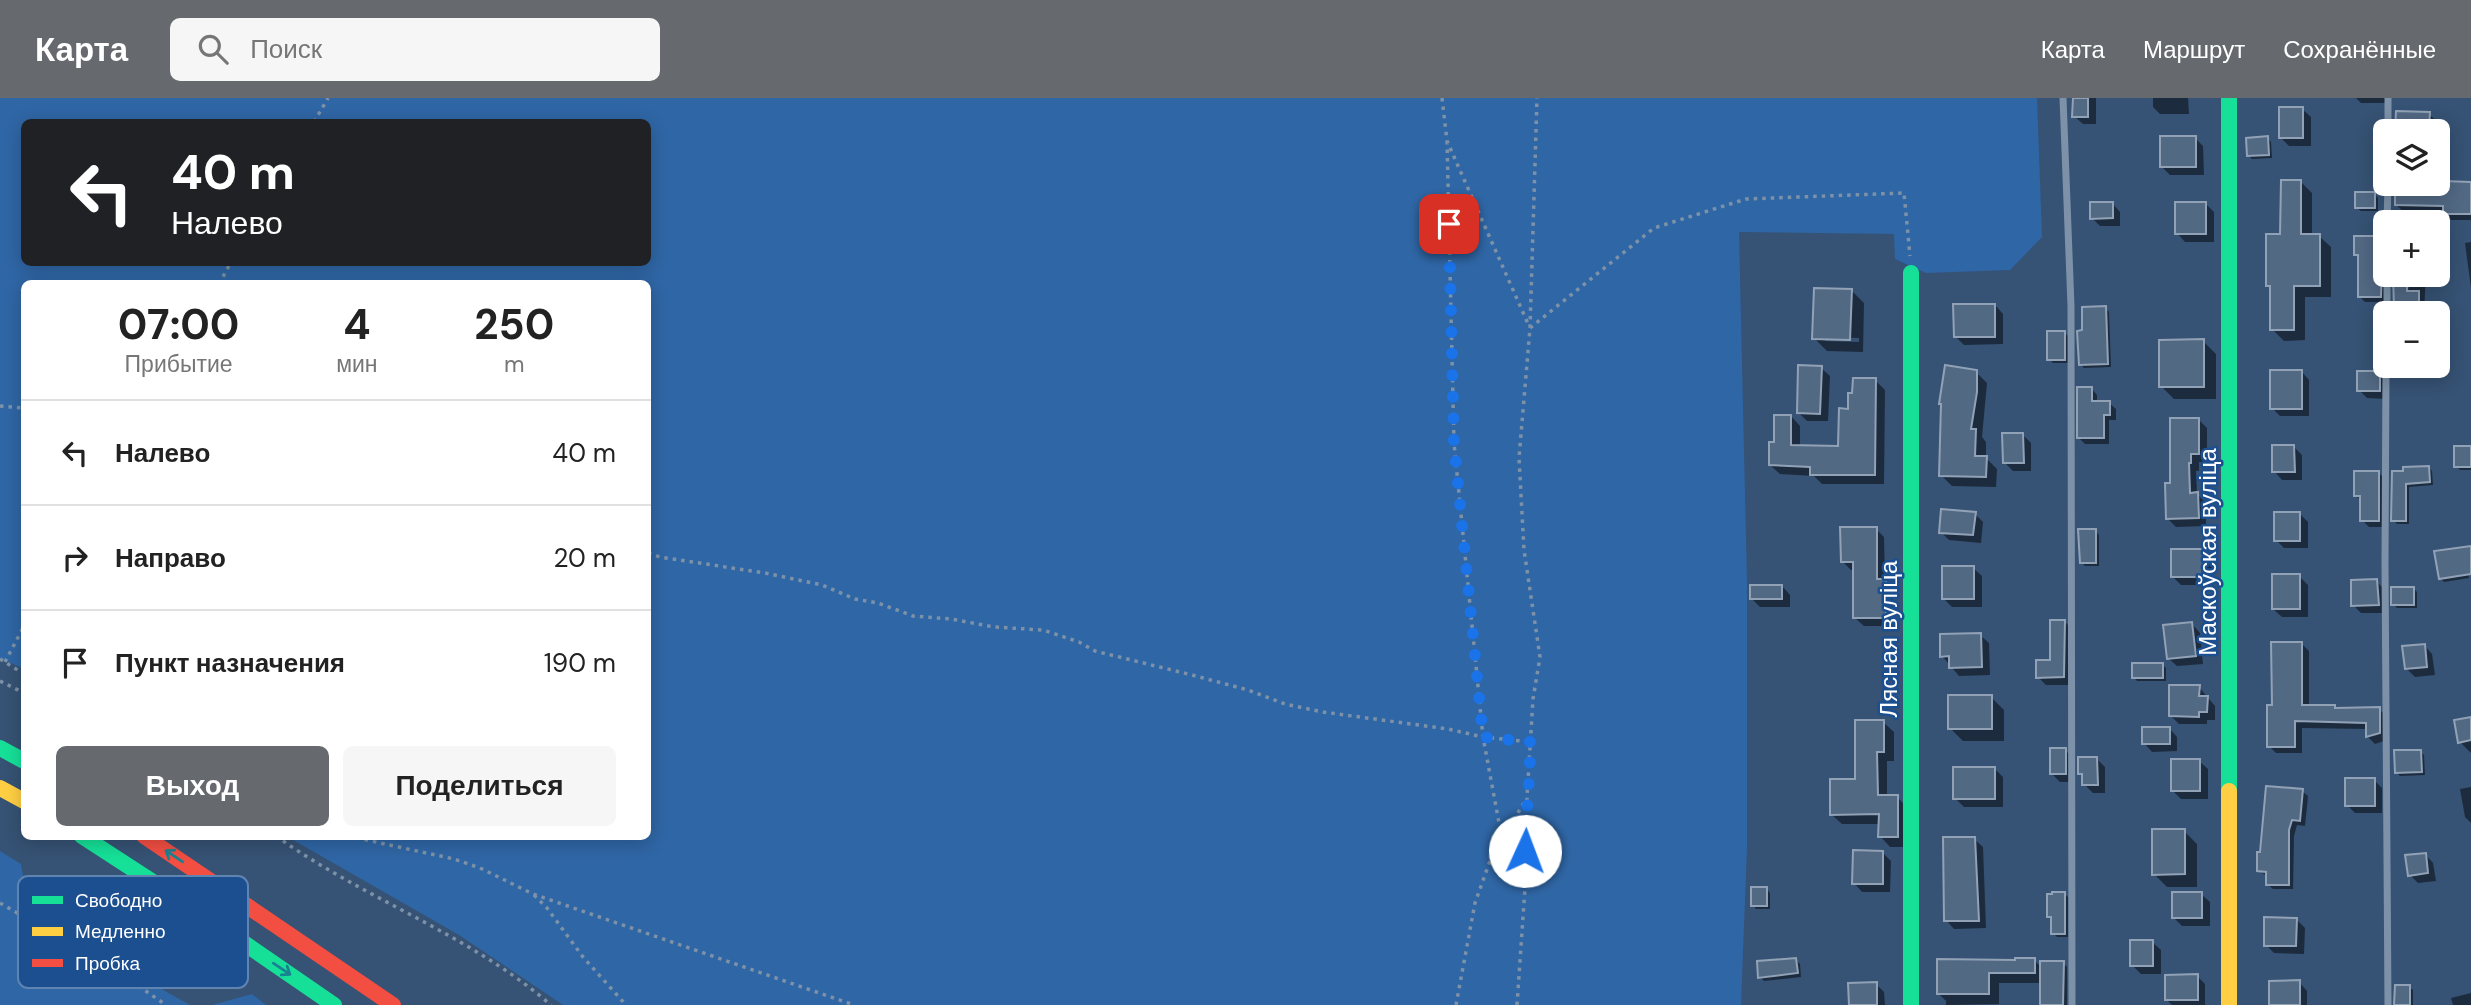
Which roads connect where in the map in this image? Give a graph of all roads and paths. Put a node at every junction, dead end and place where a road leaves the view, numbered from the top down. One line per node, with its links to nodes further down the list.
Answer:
1 (328, 98): 7 (path)
2 (1442, 98): 9 (path)
3 (1537, 98): 11 (path)
4 (2063, 98): 51 (lane)
5 (2229, 98): 52 (main road, Маскоўская вуліца)
6 (2388, 98): 8 (lane)
7 (316, 119)
8 (2388, 119)
9 (1447, 141): 11 (path); 21 (path)
10 (1911, 273): 11 (path); 50 (main road, Лясная вуліца)
11 (1530, 328): 22 (path)
12 (2386, 378): 53 (lane)
13 (0, 405): 14 (path)
14 (21, 408)
15 (651, 554): 21 (path)
16 (21, 631): 17 (path)
17 (2, 661): 18 (path)
18 (21, 672)
19 (0, 681): 20 (path)
20 (21, 692)
21 (1483, 737): 22 (path); 28 (path)
22 (1531, 742): 26 (path)
23 (0, 748): 24 (main road)
24 (21, 759)
25 (0, 788): 27 (main road)
26 (1527, 797): 28 (path); 35 (path)
27 (21, 799)
28 (1502, 839): 35 (path); 48 (path)
29 (88, 840): 33 (main road, one-way to 33)
30 (151, 840): 34 (main road, one-way to 30)
31 (282, 840): 45 (path)
32 (366, 840): 36 (path)
33 (144, 876)
34 (204, 876)
35 (1525, 878): 49 (path)
36 (533, 894): 46 (path); 47 (path)
37 (0, 903): 39 (path)
38 (248, 906): 44 (main road, one-way to 38)
39 (18, 913)
40 (248, 946): 43 (main road, one-way to 43)
41 (141, 988): 42 (path)
42 (166, 1005)
43 (334, 1005)
44 (393, 1005)
45 (551, 1005)
46 (626, 1005)
47 (854, 1005)
48 (1456, 1005)
49 (1517, 1005)
50 (1911, 1005)
51 (2072, 1005)
52 (2229, 1005)
53 (2388, 1005)

